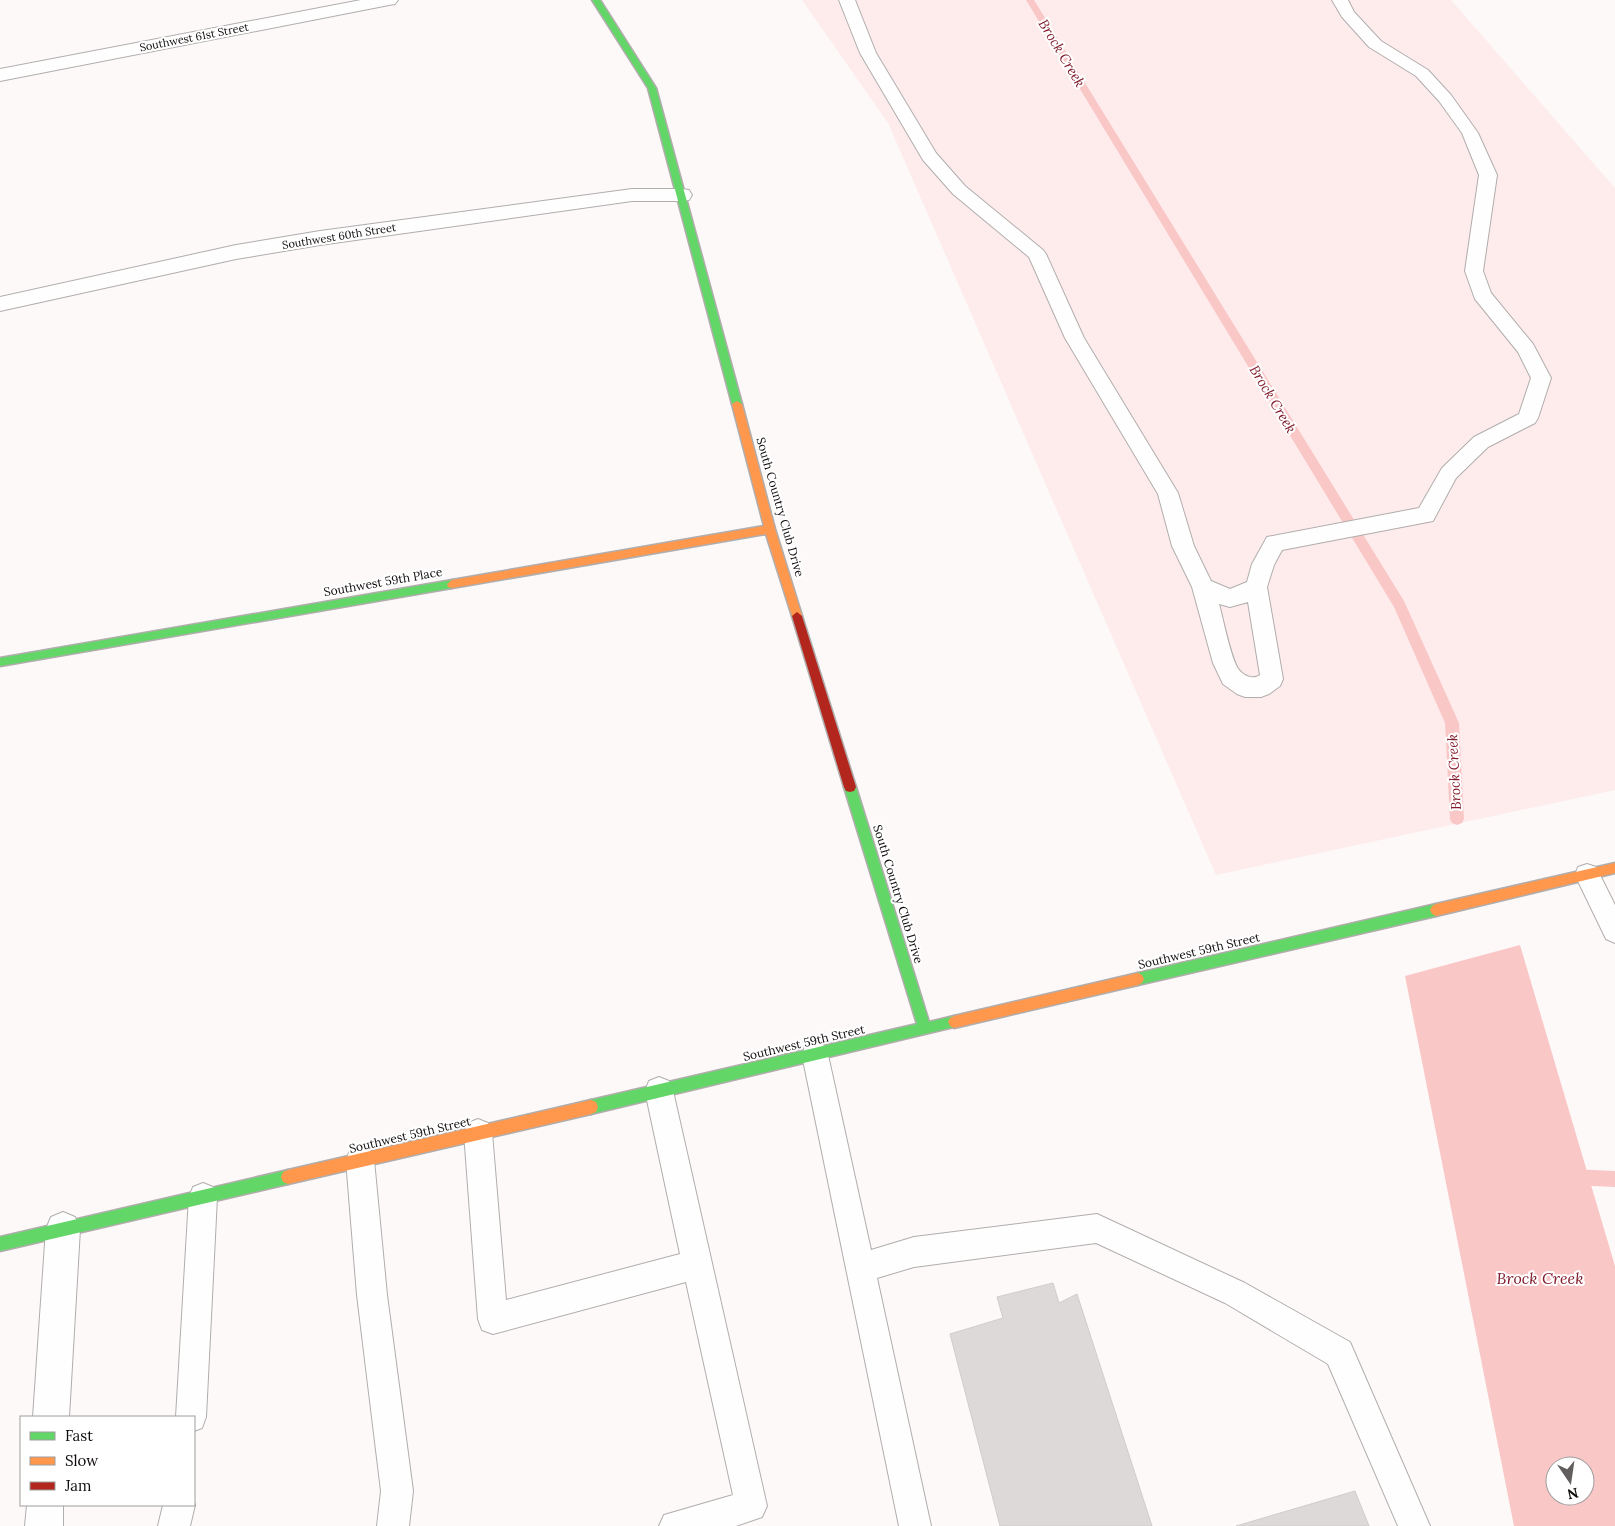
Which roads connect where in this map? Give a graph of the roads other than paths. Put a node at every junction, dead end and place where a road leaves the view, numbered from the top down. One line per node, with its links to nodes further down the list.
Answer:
1 (389, 0): 5 (street, Southwest 61st Street)
2 (596, 0): 6 (street, South Country Club Drive)
3 (848, 0): 9 (lane)
4 (1340, 0): 10 (lane)
5 (0, 75)
6 (682, 195): 7 (street, Southwest 60th Street); 8 (street, South Country Club Drive)
7 (0, 304)
8 (770, 528): 11 (street, Southwest 59th Place); 15 (street, South Country Club Drive)
9 (1203, 587): 10 (lane); 10 (lane)
10 (1256, 587)
11 (0, 662)
12 (1615, 868): 13 (street, Southwest 59th Street)
13 (1587, 875): 14 (lane); 15 (street, Southwest 59th Street)
14 (1615, 931)
15 (925, 1029): 16 (street, Southwest 59th Street)
16 (815, 1055): 17 (street, Southwest 59th Street); 24 (lane)
17 (659, 1091): 18 (street, Southwest 59th Street); 23 (lane)
18 (478, 1133): 19 (street, Southwest 59th Street); 23 (lane)
19 (360, 1160): 20 (street, Southwest 59th Street); 31 (lane)
20 (203, 1197): 21 (street, Southwest 59th Street); 26 (lane)
21 (63, 1229): 22 (street, Southwest 59th Street); 25 (street)
22 (0, 1244)
23 (697, 1264): 32 (lane)
24 (860, 1268): 33 (lane); 34 (lane)
25 (51, 1416)
26 (191, 1416)
27 (45, 1506): 29 (street)
28 (179, 1506): 30 (lane)
29 (44, 1526)
30 (174, 1526)
31 (393, 1526)
32 (675, 1526)
33 (915, 1526)
34 (1414, 1526)

